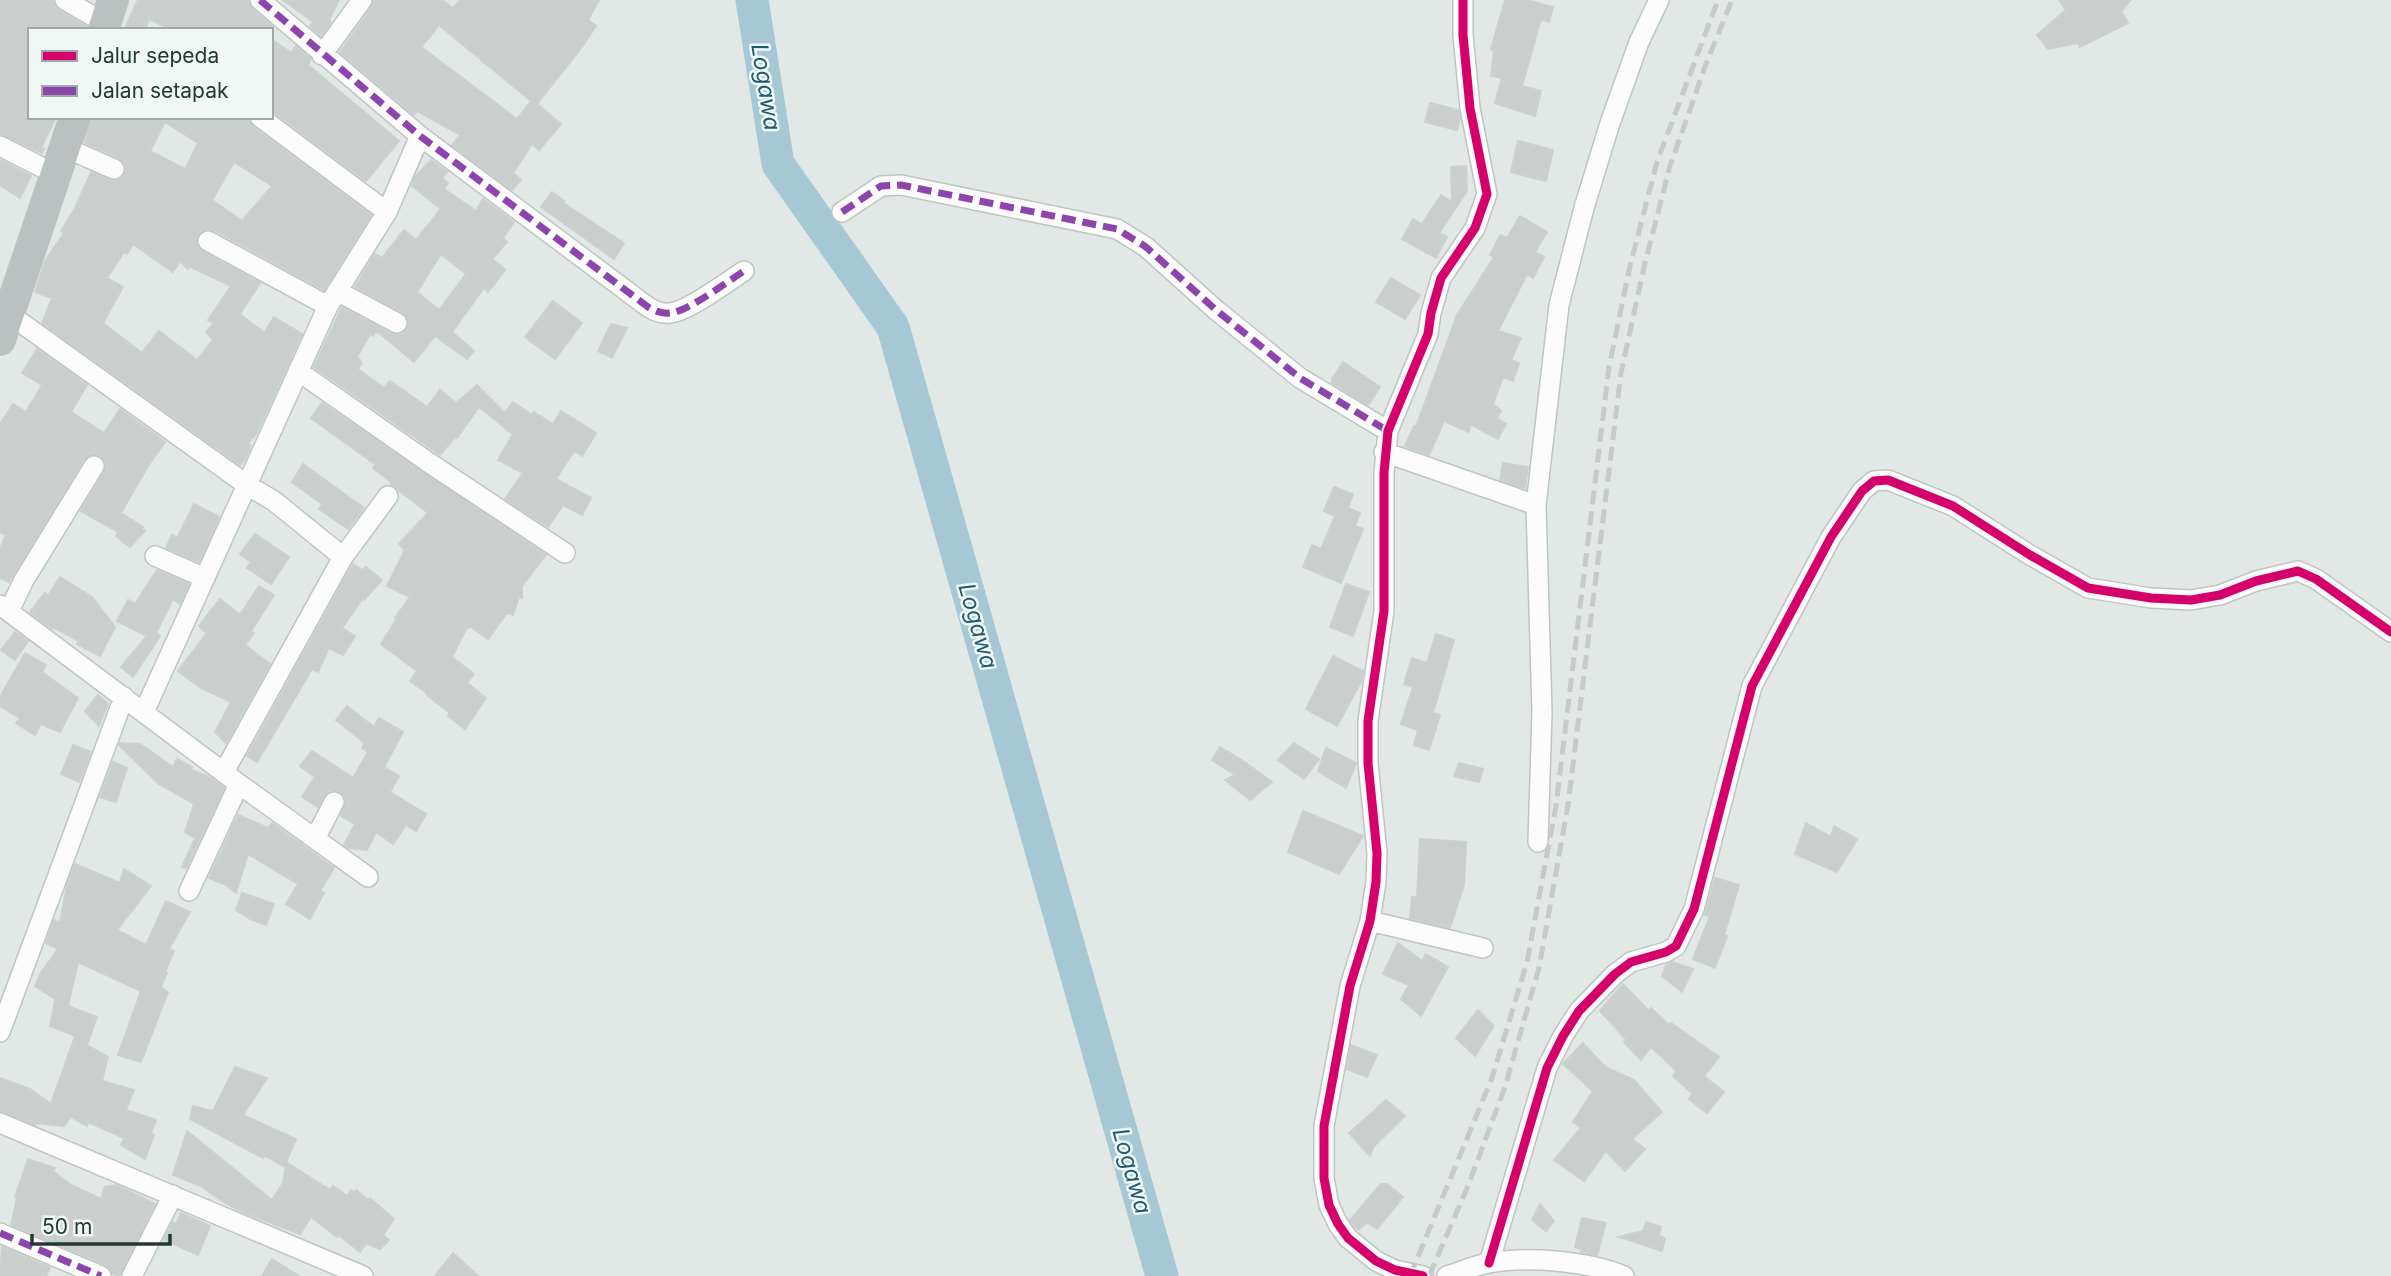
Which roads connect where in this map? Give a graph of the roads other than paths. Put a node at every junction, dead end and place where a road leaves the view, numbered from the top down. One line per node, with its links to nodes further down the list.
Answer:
1 (65, 0): 6 (street)
2 (260, 0): 7 (street)
3 (362, 0): 7 (street)
4 (1463, 0): 22 (street)
5 (1659, 0): 27 (street)
6 (107, 18)
7 (322, 55): 10 (street)
8 (74, 119): 12 (highway)
9 (263, 119): 14 (street)
10 (420, 136): 14 (street); 17 (street)
11 (0, 146): 12 (street)
12 (61, 162): 13 (street); 20 (highway)
13 (114, 169)
14 (387, 212): 18 (street)
15 (842, 212): 22 (street)
16 (208, 241): 18 (street)
17 (744, 271)
18 (332, 298): 19 (street); 21 (street)
19 (397, 323)
20 (5, 327): 25 (street)
21 (298, 371): 25 (street); 28 (street)
22 (1388, 431): 23 (street)
23 (1384, 452): 27 (street); 42 (street)
24 (94, 466): 32 (street)
25 (247, 485): 30 (street); 31 (street)
26 (387, 496): 30 (street)
27 (1536, 505): 39 (street)
28 (565, 553)
29 (155, 556): 31 (street)
30 (343, 557): 36 (street)
31 (205, 578): 35 (street)
32 (4, 608): 34 (street)
33 (2391, 632): 49 (street)
34 (124, 697): 35 (street); 44 (street)
35 (144, 712): 36 (street)
36 (231, 778): 38 (street); 41 (street)
37 (334, 802): 38 (street)
38 (315, 839): 40 (street)
39 (1538, 842)
40 (368, 877)
41 (189, 891)
42 (1370, 921): 43 (street); 48 (street)
43 (1483, 948)
44 (0, 1032)
45 (0, 1124): 46 (street)
46 (173, 1195): 51 (street); 52 (street)
47 (0, 1233): 50 (street)
48 (1355, 1244): 53 (street); 54 (street)
49 (1489, 1263): 55 (street); 56 (street)
50 (101, 1276)
51 (132, 1276)
52 (363, 1276)
53 (1379, 1276)
54 (1423, 1276)
55 (1447, 1276)
56 (1624, 1276)

